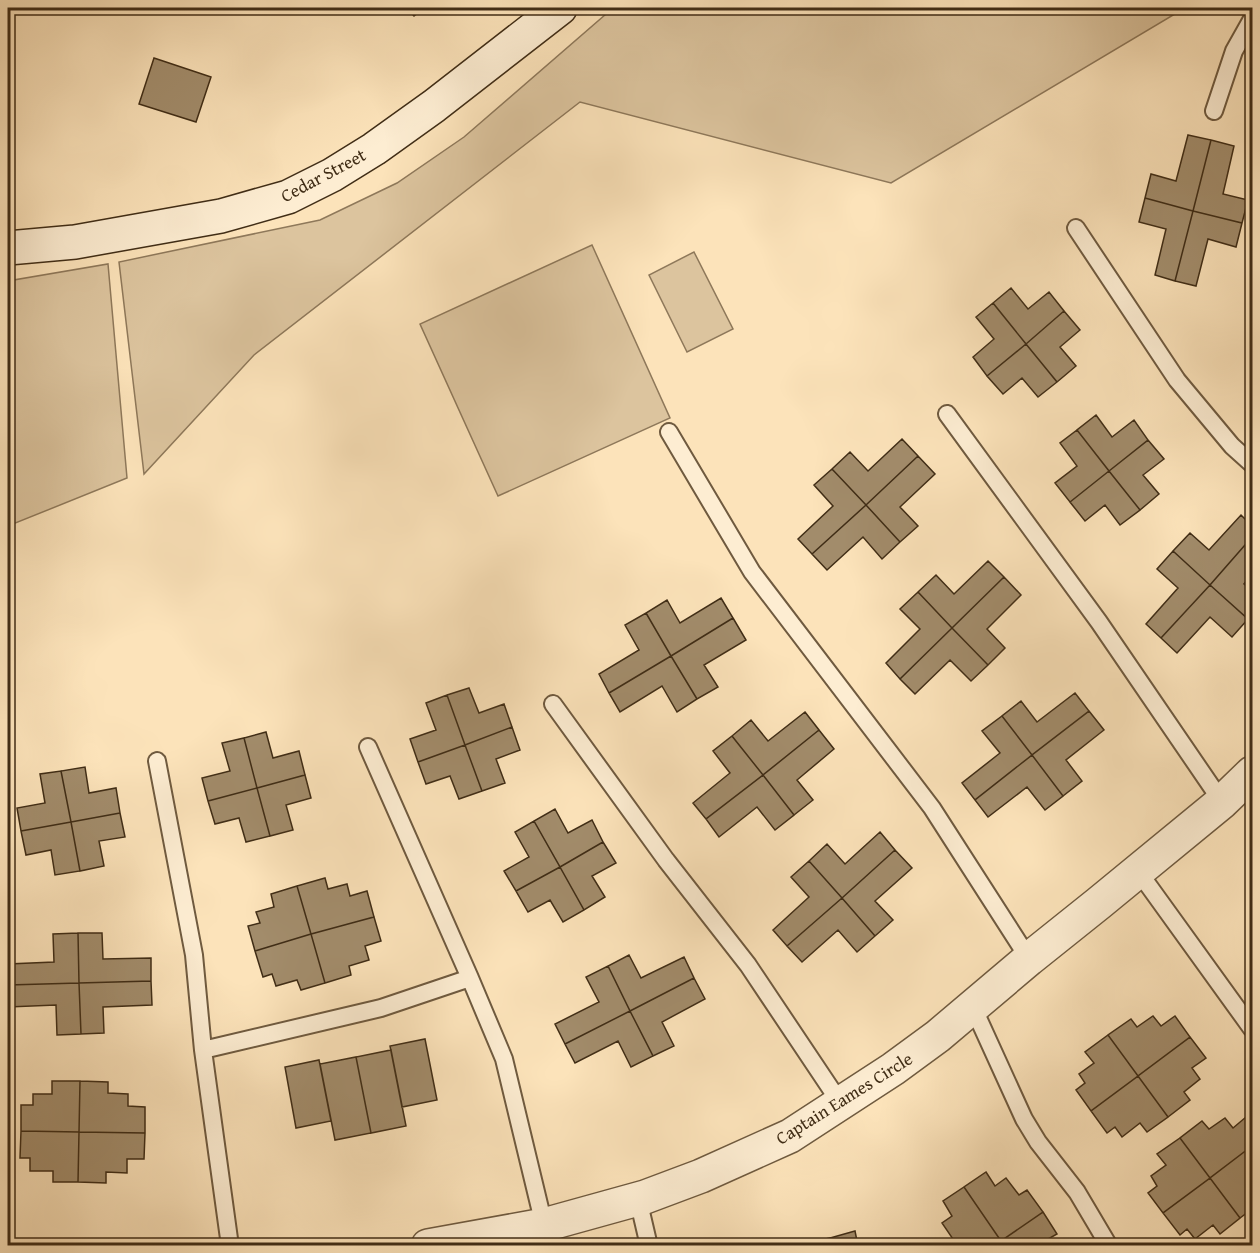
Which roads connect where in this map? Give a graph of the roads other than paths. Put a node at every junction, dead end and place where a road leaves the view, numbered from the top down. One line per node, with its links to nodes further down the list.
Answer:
1 (560, 8): 5 (street, Cedar Street)
2 (1252, 19): 3 (lane)
3 (1214, 111)
4 (1076, 228): 8 (lane)
5 (8, 248)
6 (947, 414): 13 (lane)
7 (669, 432): 15 (lane)
8 (1252, 464)
9 (553, 704): 20 (lane)
10 (368, 747): 16 (lane)
11 (157, 761): 19 (lane)
12 (1252, 773): 13 (street, Captain Eames Circle)
13 (1222, 802): 14 (street, Captain Eames Circle)
14 (1138, 871): 15 (street, Captain Eames Circle); 18 (lane)
15 (1029, 959): 17 (street, Captain Eames Circle)
16 (470, 978): 19 (lane); 22 (lane)
17 (973, 1007): 20 (street, Captain Eames Circle); 26 (lane)
18 (1252, 1029)
19 (203, 1050): 23 (lane)
20 (841, 1104): 21 (street, Captain Eames Circle)
21 (638, 1199): 22 (street, Captain Eames Circle); 25 (lane)
22 (544, 1225): 24 (street, Captain Eames Circle)
23 (230, 1245)
24 (428, 1245)
25 (649, 1245)
26 (1109, 1245)

